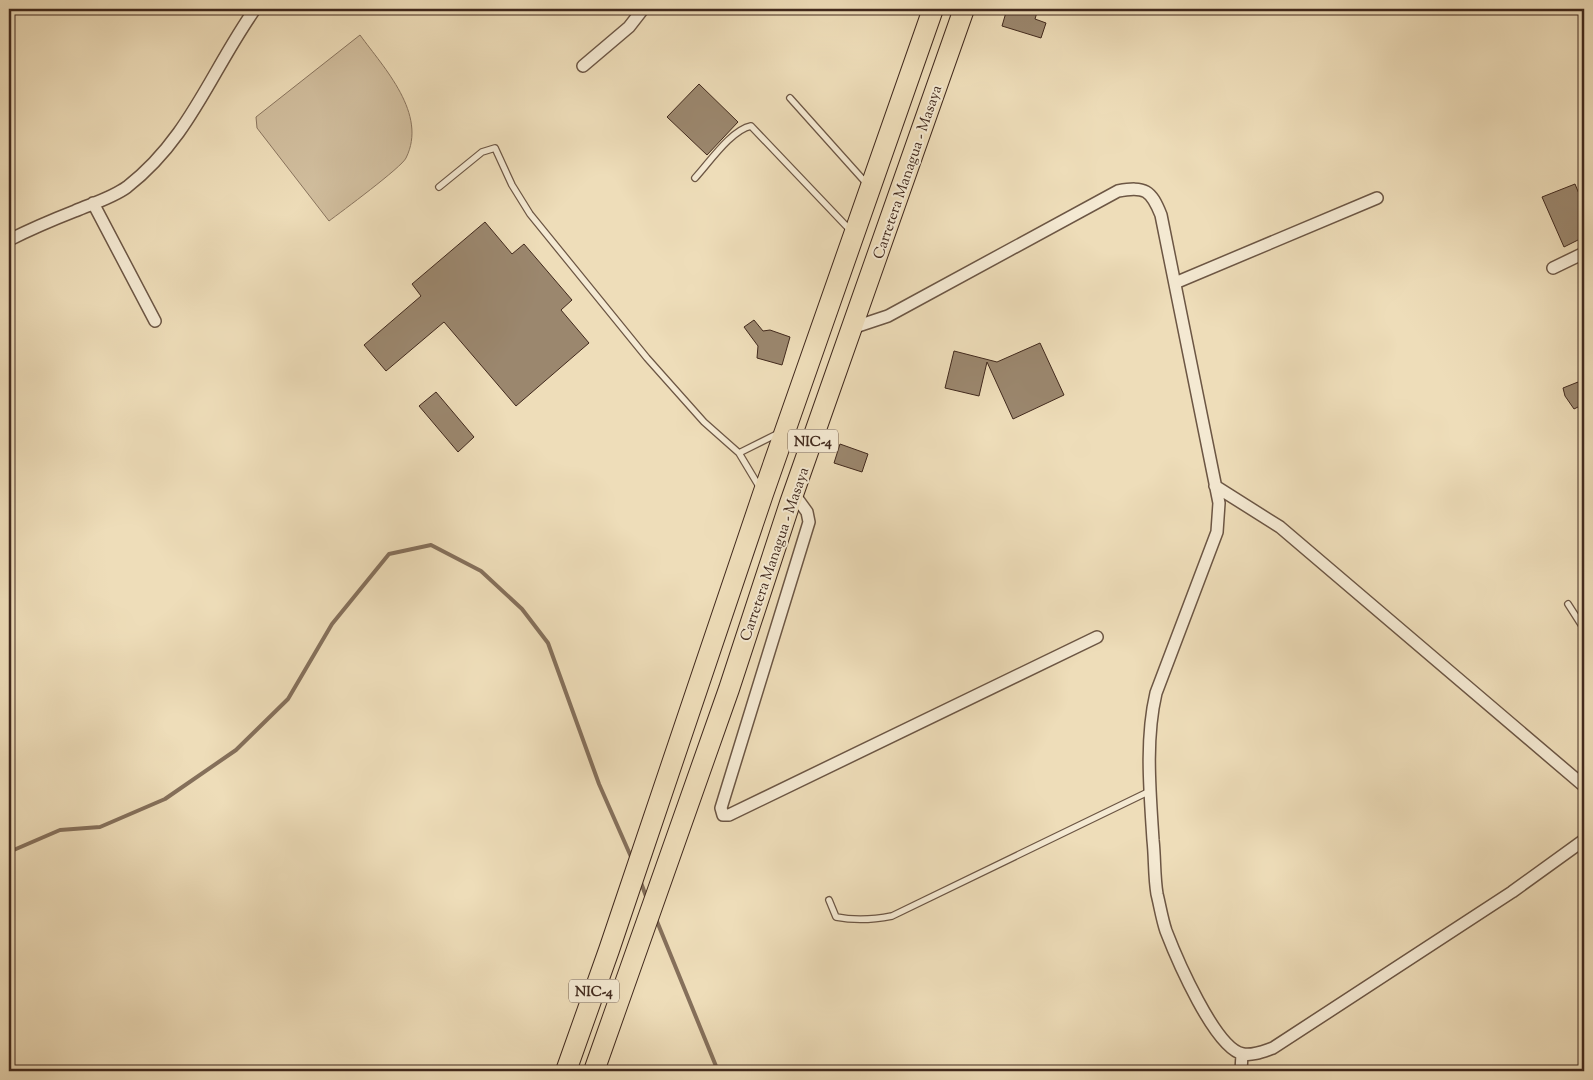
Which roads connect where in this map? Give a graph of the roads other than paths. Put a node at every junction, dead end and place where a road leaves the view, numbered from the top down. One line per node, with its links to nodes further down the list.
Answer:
1 (255, 9): 11 (street)
2 (643, 9): 5 (street)
3 (933, 9): 9 (highway, Carretera Managua - Masaya / NIC-4)
4 (964, 9): 18 (highway, Carretera Managua - Masaya / NIC-4)
5 (583, 66)
6 (790, 98): 9 (lane)
7 (695, 178): 12 (lane)
8 (439, 187): 20 (lane)
9 (870, 188): 12 (highway, Carretera Managua - Masaya / NIC-4)
10 (1377, 198): 16 (street)
11 (93, 204): 13 (street); 17 (street)
12 (854, 234): 19 (highway, Carretera Managua - Masaya / NIC-4)
13 (9, 240)
14 (1584, 253): 15 (street)
15 (1553, 268)
16 (1175, 283): 18 (street); 21 (street)
17 (156, 321)
18 (852, 328): 19 (highway); 23 (highway, Carretera Managua - Masaya / NIC-4)
19 (787, 429): 20 (lane); 22 (highway, Carretera Managua - Masaya / NIC-4)
20 (739, 453): 22 (lane)
21 (1215, 486): 28 (street); 29 (street)
22 (763, 494): 24 (highway); 33 (highway, Carretera Managua - Masaya / NIC-4)
23 (794, 494): 24 (highway, Carretera Managua - Masaya / NIC-4); 27 (street)
24 (764, 581): 34 (highway, Carretera Managua - Masaya / NIC-4)
25 (1568, 604): 26 (lane)
26 (1584, 629)
27 (1097, 637)
28 (1584, 786)
29 (1150, 791): 31 (lane); 32 (street)
30 (1584, 840): 32 (street)
31 (829, 900)
32 (1242, 1054): 35 (street)
33 (566, 1071)
34 (594, 1071)
35 (1241, 1071)

